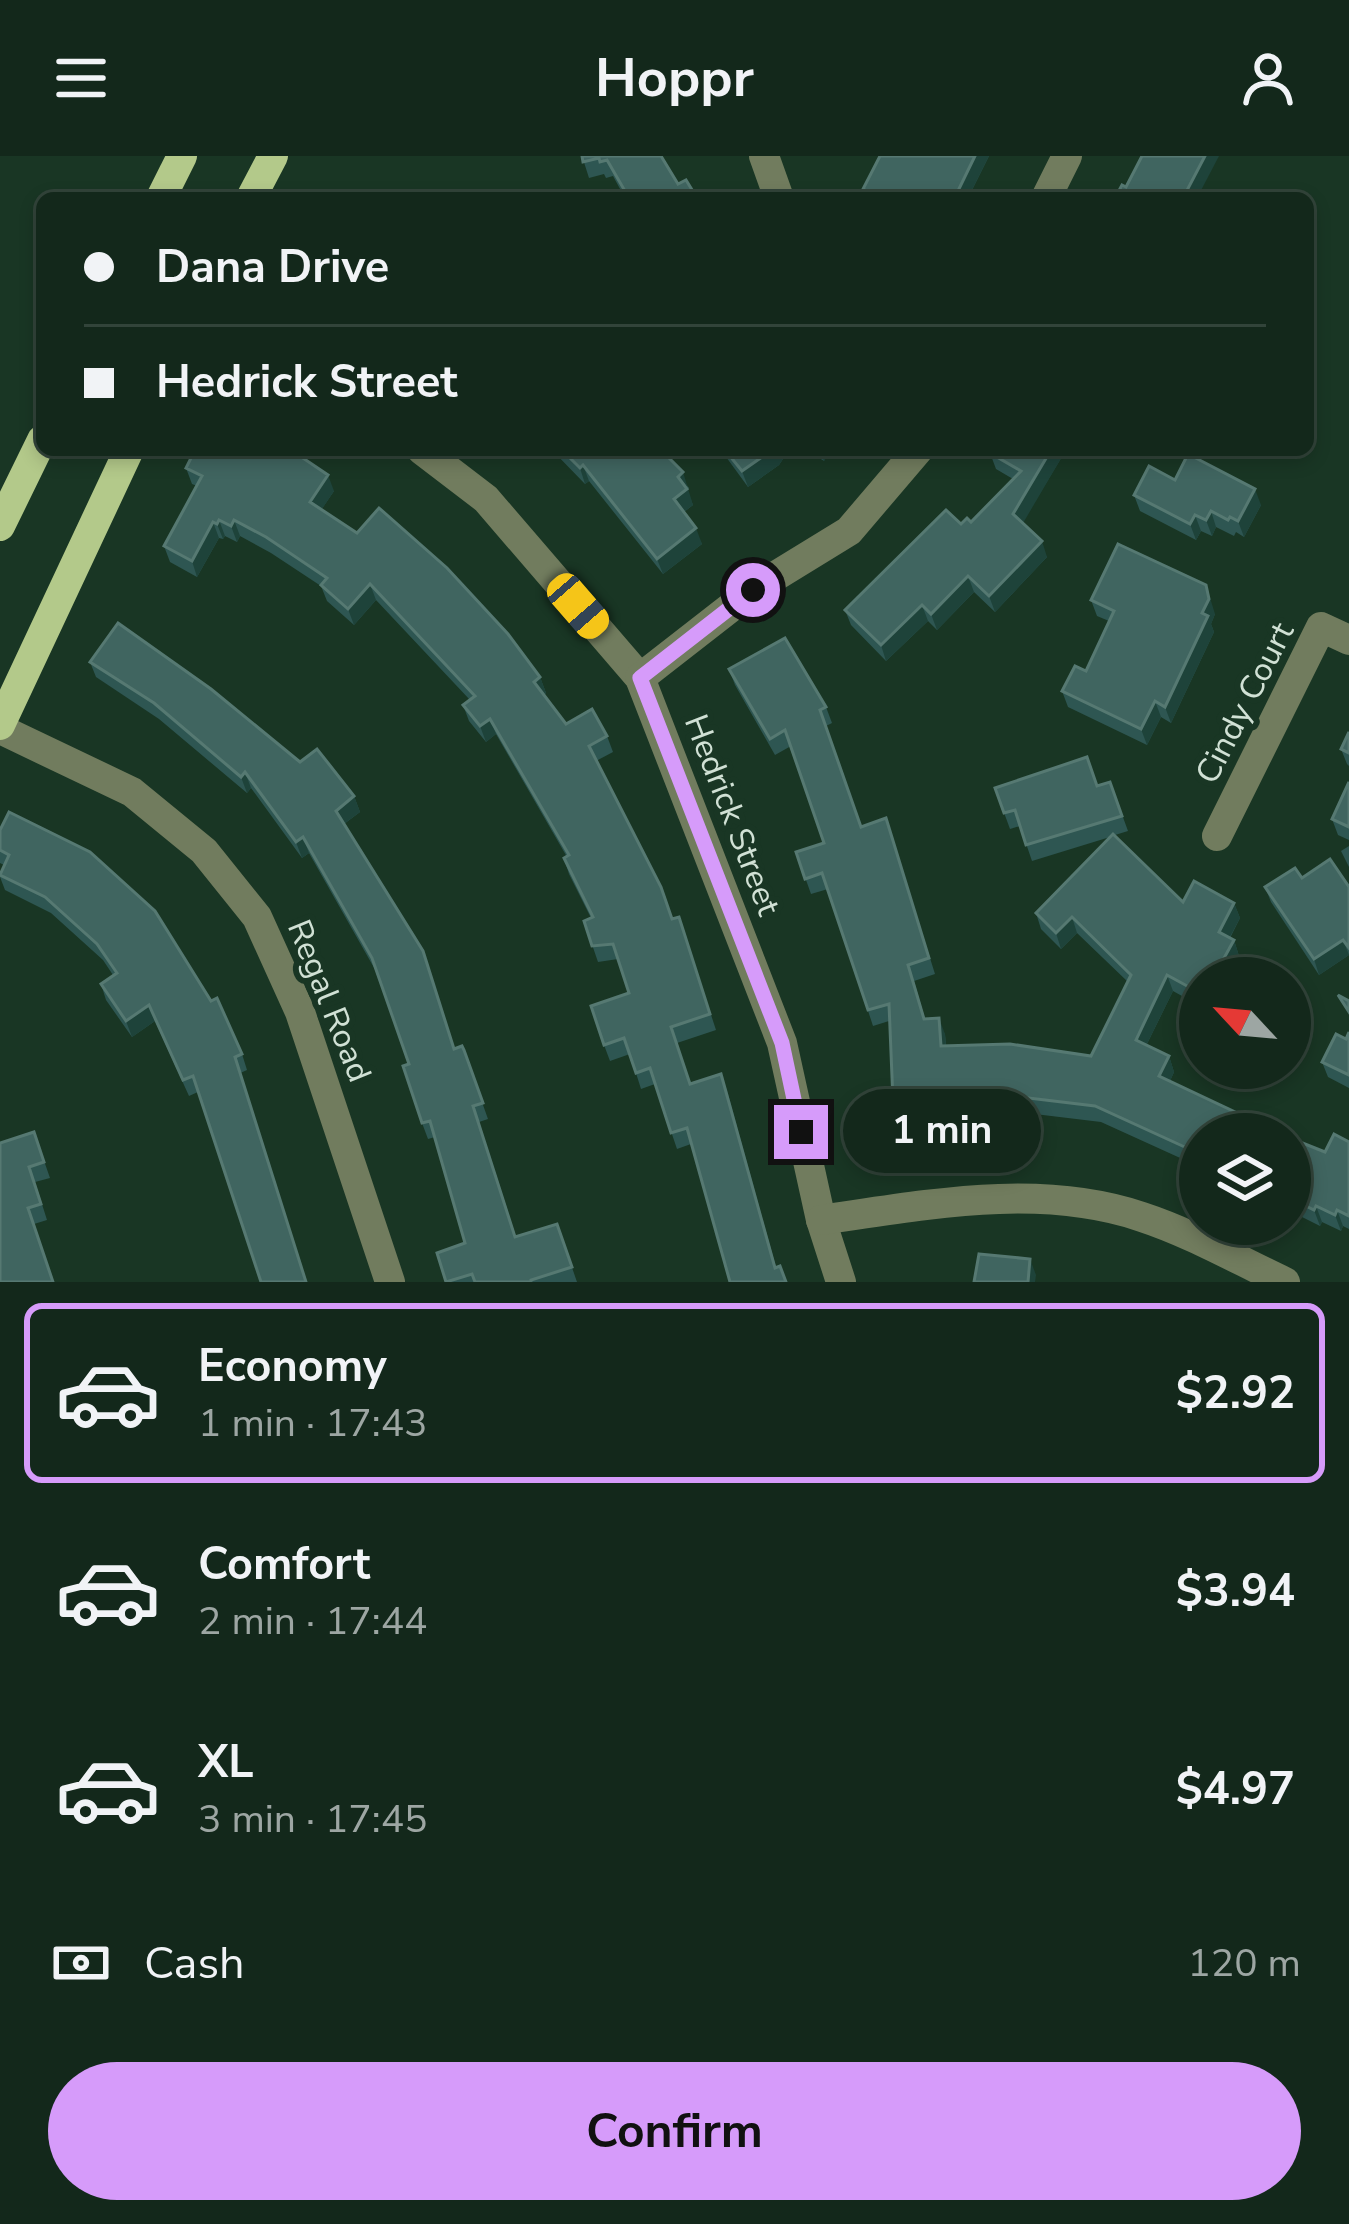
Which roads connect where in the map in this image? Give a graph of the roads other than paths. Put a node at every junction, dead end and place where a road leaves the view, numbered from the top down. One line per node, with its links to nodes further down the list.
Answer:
1 (182, 156): 5 (main road)
2 (273, 156): 6 (main road)
3 (764, 156): 7 (street)
4 (1067, 156): 8 (street)
5 (164, 192)
6 (254, 192)
7 (777, 192)
8 (1049, 192)
9 (36, 452): 13 (main road)
10 (126, 456): 16 (main road)
11 (430, 456): 15 (street, Hedrick Street)
12 (913, 456): 15 (street)
13 (0, 526)
14 (1349, 640): 17 (street, Cindy Court)
15 (640, 678): 18 (street, Hedrick Street)
16 (0, 727): 19 (street, Regal Road)
17 (1217, 836)
18 (820, 1220): 20 (street, Hedrick Street); 21 (street)
19 (390, 1282)
20 (841, 1282)
21 (1285, 1282)

